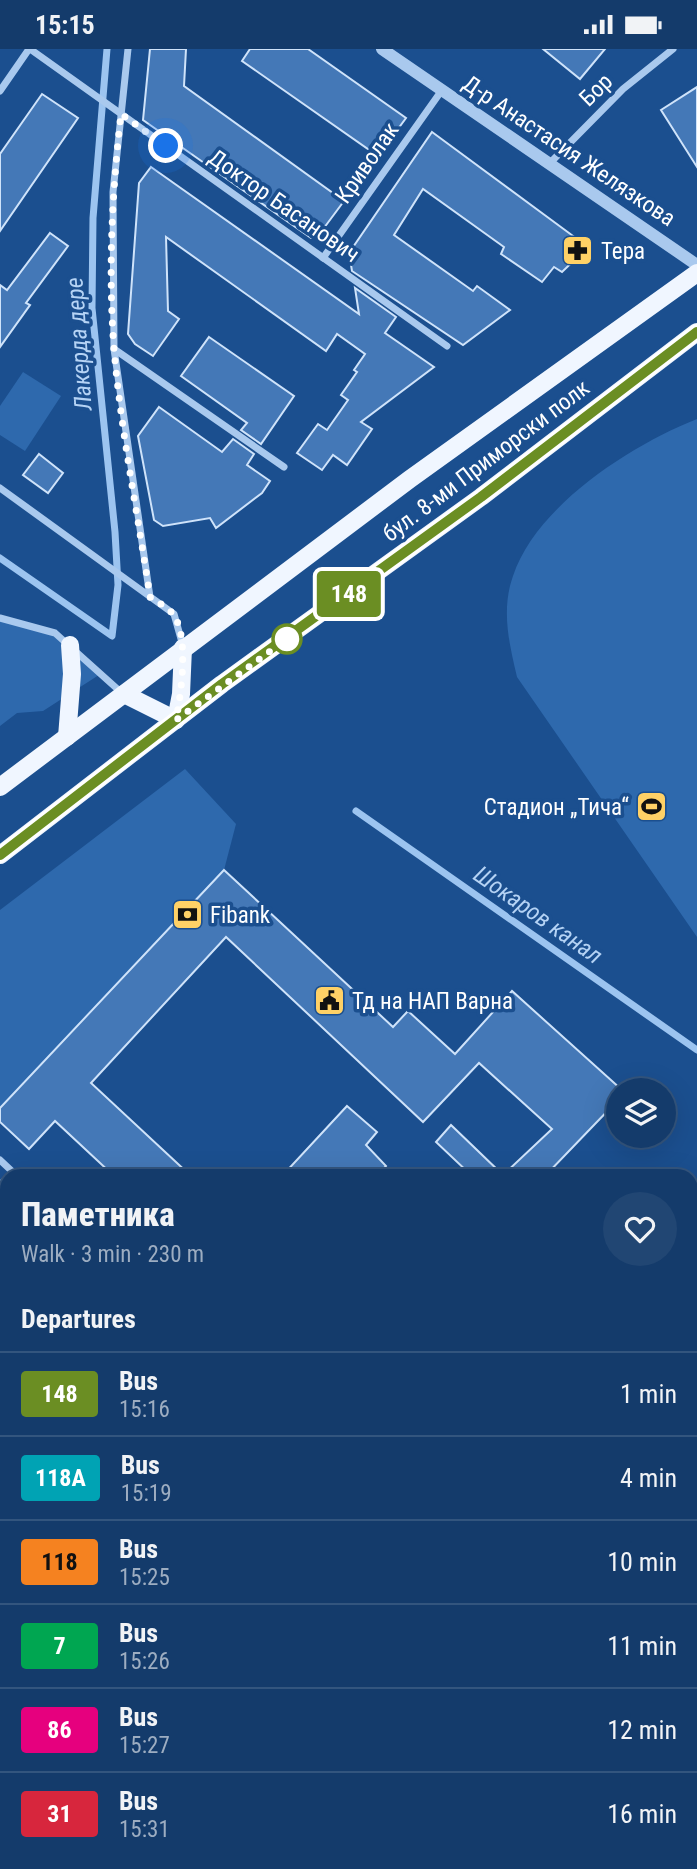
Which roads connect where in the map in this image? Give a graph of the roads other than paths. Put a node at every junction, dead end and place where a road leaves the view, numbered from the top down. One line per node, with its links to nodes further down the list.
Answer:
1 (29, 49): 6 (street); 7 (street, Доктор Басанович)
2 (128, 49): 7 (street)
3 (382, 49): 5 (street, Д-р Анастасия Желязкова)
4 (673, 49): 8 (street, Бор)
5 (442, 90): 8 (street, Д-р Анастасия Желязкова); 9 (street, Криволак)
6 (0, 91)
7 (121, 114): 9 (street, Доктор Басанович); 14 (street)
8 (550, 163): 10 (street, Д-р Анастасия Желязкова)
9 (323, 258): 13 (street, Доктор Басанович)
10 (697, 265)
11 (697, 273): 20 (main road, бул. 8-ми Приморски полк)
12 (697, 333): 22 (main road, бул. 8-ми Приморски полк)
13 (447, 346)
14 (114, 349): 15 (street); 17 (street)
15 (284, 467)
16 (0, 488): 17 (street)
17 (150, 597): 20 (street)
18 (0, 618): 19 (street)
19 (70, 645): 21 (street); 23 (main road)
20 (183, 648): 21 (main road, бул. 8-ми Приморски полк); 22 (main road)
21 (124, 694): 22 (main road); 23 (main road, бул. 8-ми Приморски полк)
22 (176, 720): 25 (main road, бул. 8-ми Приморски полк)
23 (67, 737): 24 (main road, бул. 8-ми Приморски полк)
24 (0, 787)
25 (0, 855)

